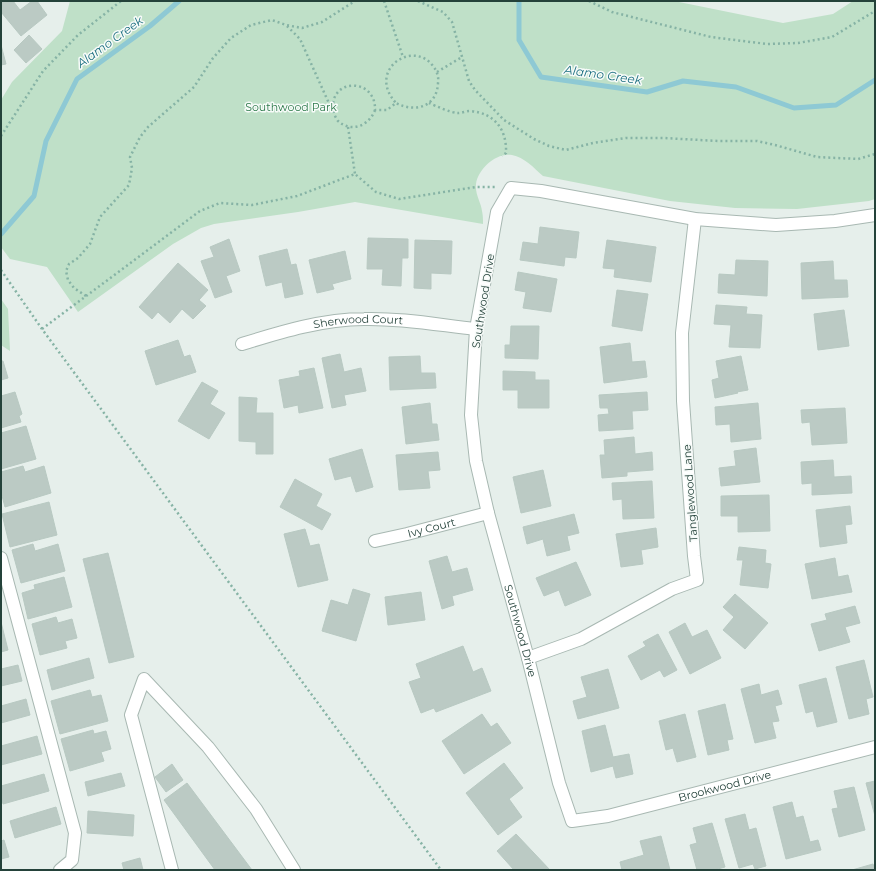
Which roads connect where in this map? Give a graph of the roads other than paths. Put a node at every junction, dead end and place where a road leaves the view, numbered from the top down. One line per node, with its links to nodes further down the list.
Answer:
1 (875, 215): 2 (street, Southwood Drive)
2 (695, 219): 3 (street, Southwood Drive); 8 (street, Tanglewood Lane)
3 (476, 329): 4 (street, Sherwood Court); 5 (street, Southwood Drive)
4 (242, 344)
5 (488, 513): 6 (street, Ivy Court); 8 (street, Southwood Drive)
6 (375, 541)
7 (1, 558): 11 (street)
8 (528, 658): 10 (street, Southwood Drive)
9 (875, 747): 10 (street, Brookwood Drive)
10 (572, 821)
11 (60, 870)
12 (172, 870): 13 (street)
13 (294, 870)

